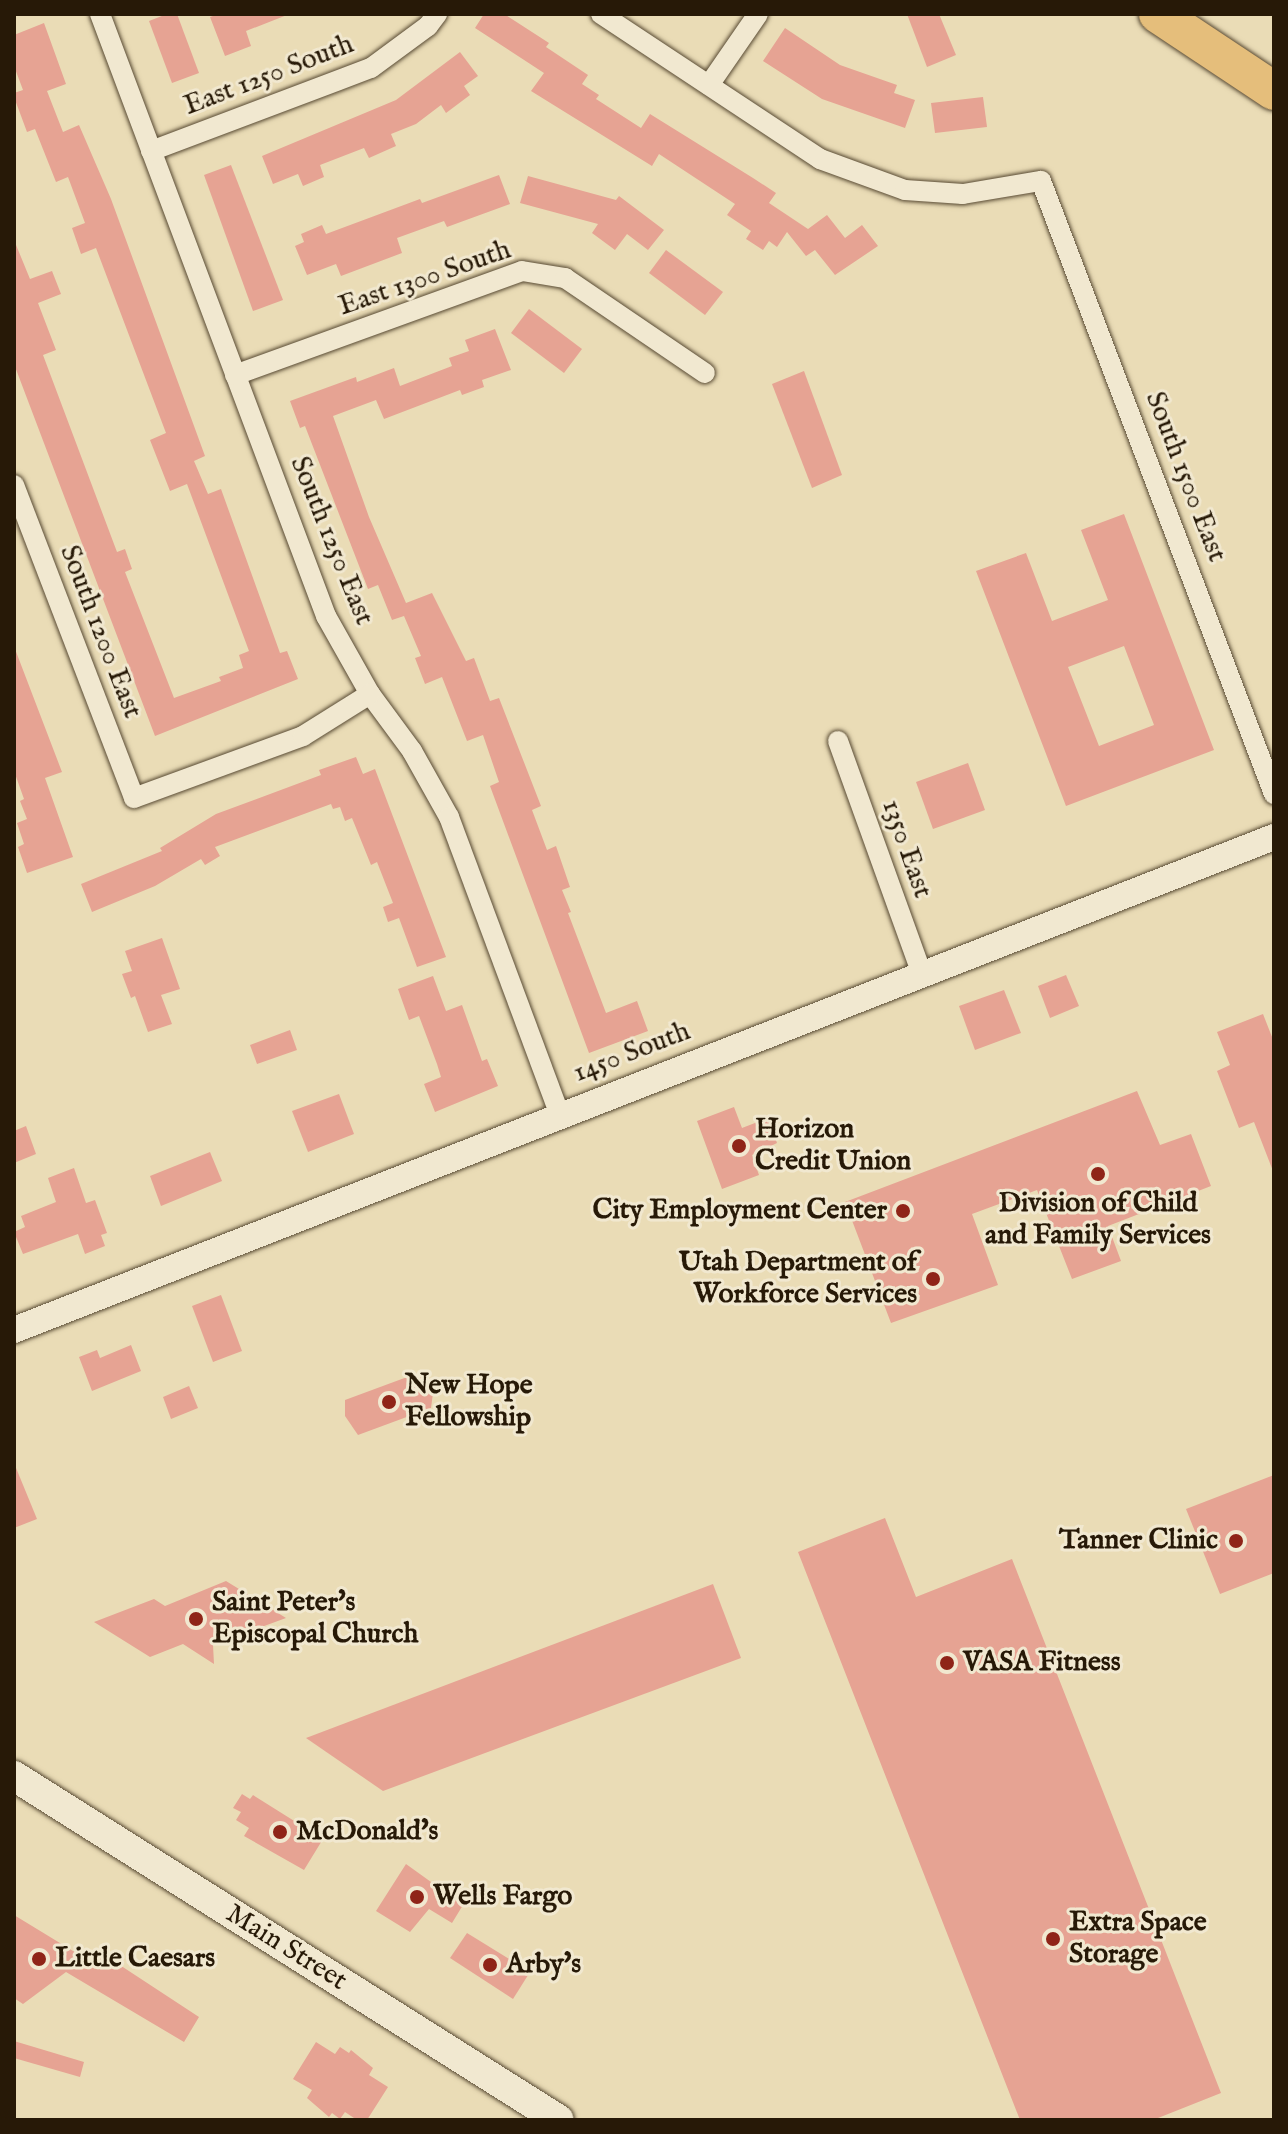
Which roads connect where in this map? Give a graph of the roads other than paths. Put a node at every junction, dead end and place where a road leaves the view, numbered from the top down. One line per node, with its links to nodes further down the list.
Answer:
1 (100, 14): 8 (street, South 1250 East)
2 (437, 14): 8 (street, East 1250 South)
3 (601, 14): 6 (street)
4 (758, 14): 6 (street)
5 (1158, 14): 7 (highway)
6 (709, 85): 14 (street, South 1500 East)
7 (1274, 91)
8 (151, 151): 10 (street, South 1250 East)
9 (705, 373): 10 (street, East 1300 South)
10 (235, 375): 12 (street, South 1250 East)
11 (14, 485): 12 (street, South 1200 East)
12 (370, 694): 17 (street, South 1250 East)
13 (838, 741): 16 (street, 1350 East)
14 (1274, 794)
15 (1274, 837): 16 (street, 1450 South)
16 (922, 974): 17 (street, 1450 South)
17 (560, 1116): 18 (street, 1450 South)
18 (14, 1330)
19 (14, 1776): 20 (main road, Main Street)
20 (559, 2120)

